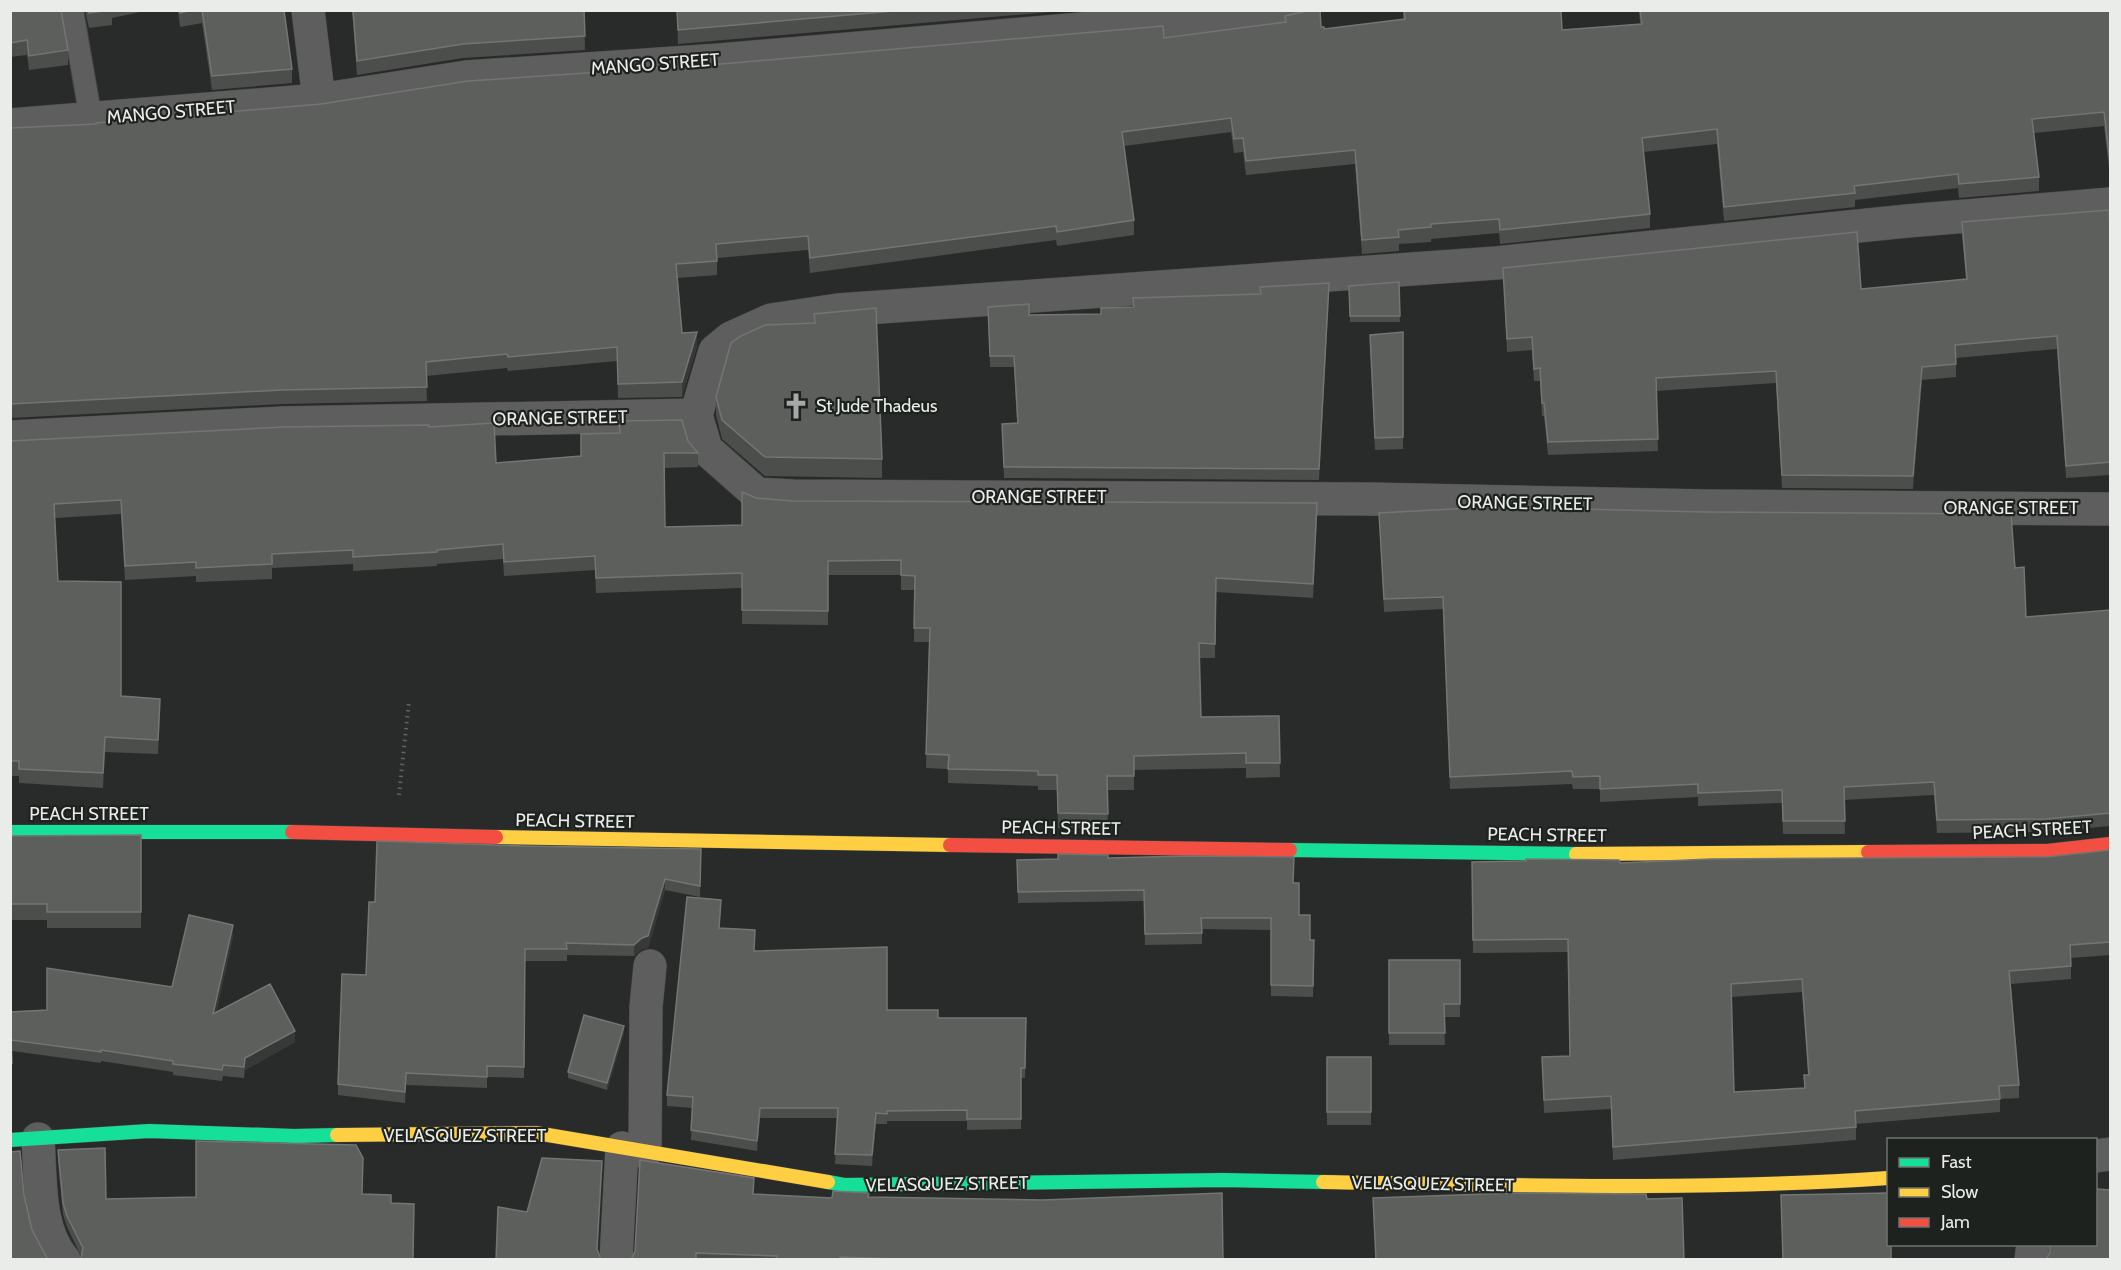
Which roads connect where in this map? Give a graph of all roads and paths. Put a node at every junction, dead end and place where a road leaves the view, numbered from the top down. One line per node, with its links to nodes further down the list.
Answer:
1 (72, 10): 5 (lane)
2 (308, 10): 4 (street)
3 (1300, 10): 4 (street, MANGO STREET)
4 (319, 100): 5 (street, MANGO STREET)
5 (91, 119): 6 (street, MANGO STREET)
6 (10, 125)
7 (2110, 204): 8 (street)
8 (696, 415): 9 (street, ORANGE STREET); 10 (street, ORANGE STREET)
9 (10, 437)
10 (2110, 509)
11 (409, 701): 13 (path)
12 (10, 832): 13 (street, PEACH STREET)
13 (396, 835): 14 (street, PEACH STREET)
14 (2110, 844)
15 (650, 966): 17 (street)
16 (24, 1139): 17 (street, VELASQUEZ STREET); 19 (street)
17 (633, 1150): 18 (street, VELASQUEZ STREET); 20 (street)
18 (1887, 1178)
19 (64, 1260)
20 (616, 1260)

